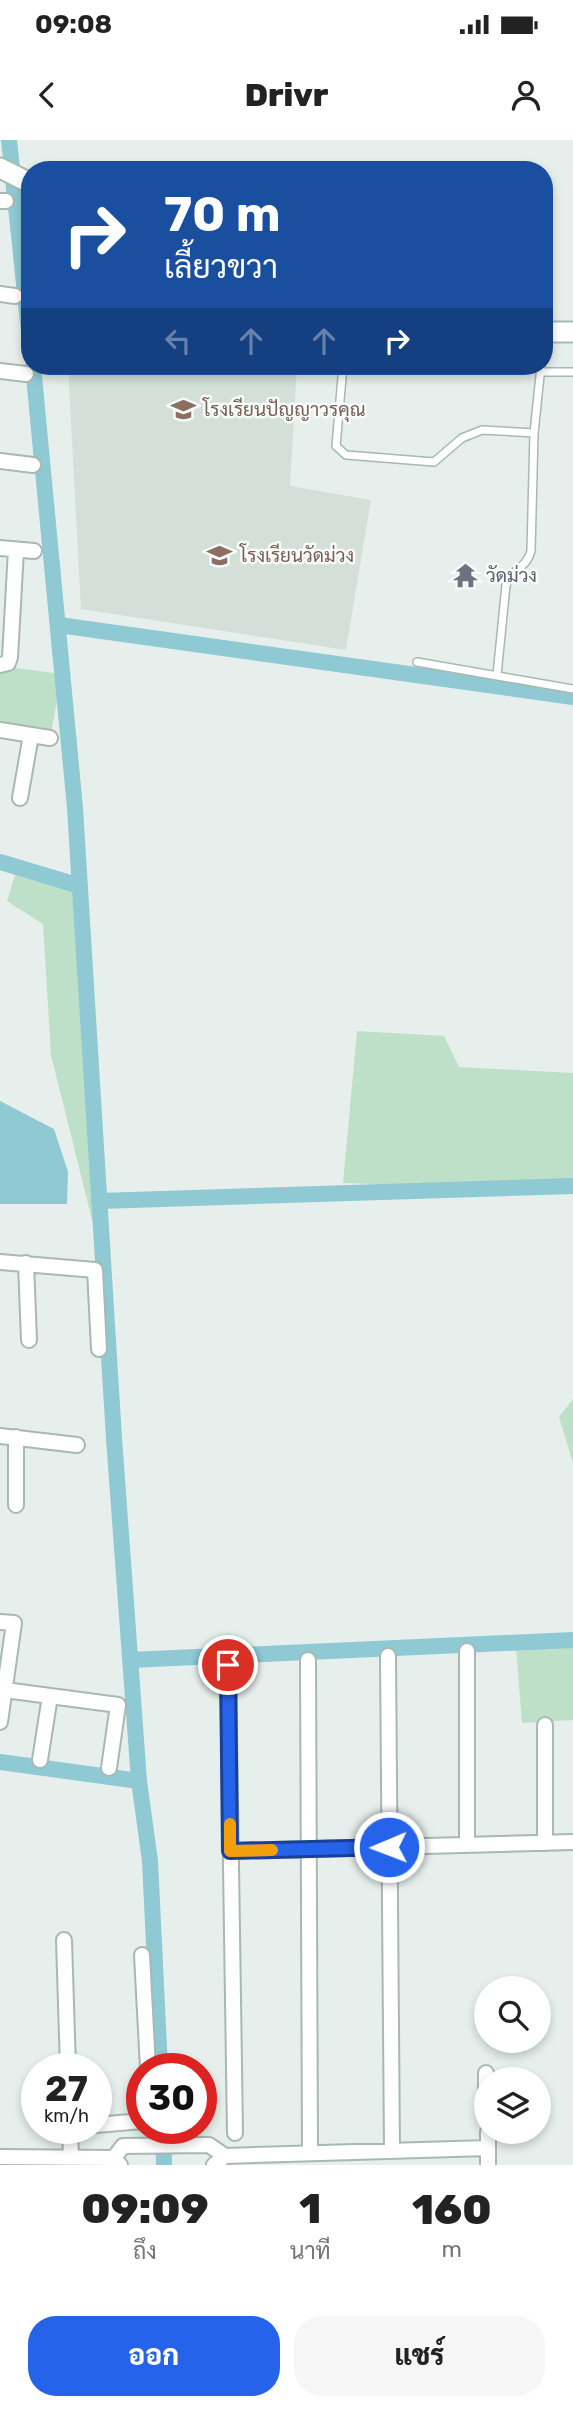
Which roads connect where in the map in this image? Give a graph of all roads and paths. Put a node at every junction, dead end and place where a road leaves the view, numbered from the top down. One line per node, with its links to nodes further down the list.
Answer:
1 (0, 168): 2 (street)
2 (21, 178)
3 (0, 295): 4 (street)
4 (15, 296)
5 (553, 332): 6 (street)
6 (573, 332)
7 (553, 370): 9 (lane)
8 (0, 371): 10 (street)
9 (573, 372)
10 (21, 373)
11 (342, 375): 13 (lane)
12 (540, 375): 13 (lane)
13 (534, 433): 21 (lane)
14 (0, 461): 15 (street)
15 (33, 465)
16 (0, 548): 17 (street)
17 (16, 550): 18 (street); 20 (street)
18 (34, 551)
19 (417, 662): 21 (lane)
20 (0, 665)
21 (497, 675): 22 (lane)
22 (573, 689)
23 (0, 730): 24 (street)
24 (31, 735): 25 (street); 26 (street)
25 (50, 738)
26 (20, 798)
27 (0, 1262): 28 (street)
28 (26, 1263): 29 (street); 30 (street)
29 (29, 1340)
30 (99, 1349)
31 (0, 1436): 32 (street)
32 (16, 1437): 33 (street); 34 (street)
33 (77, 1445)
34 (16, 1505)
35 (0, 1622): 40 (street)
36 (467, 1651): 48 (street)
37 (388, 1656): 49 (street)
38 (308, 1660): 50 (street)
39 (228, 1665): 51 (street)
40 (5, 1690): 41 (street); 42 (street)
41 (50, 1696): 44 (street); 45 (street)
42 (0, 1722)
43 (545, 1725): 47 (street)
44 (40, 1760)
45 (109, 1768)
46 (573, 1842): 47 (street)
47 (545, 1843): 48 (street)
48 (467, 1845): 49 (street)
49 (389, 1847): 50 (street); 60 (street)
50 (309, 1849): 51 (street); 61 (street)
51 (230, 1851): 56 (street)
52 (64, 1940): 54 (street)
53 (142, 1955): 55 (street)
54 (68, 2053)
55 (147, 2053)
56 (235, 2133)
57 (71, 2144): 64 (street)
58 (488, 2144): 59 (street)
59 (488, 2148): 60 (street); 66 (street)
60 (391, 2151): 61 (street)
61 (310, 2153): 65 (street)
62 (0, 2157): 64 (street)
63 (119, 2157): 64 (street); 65 (street)
64 (71, 2158)
65 (220, 2160)
66 (488, 2165)

